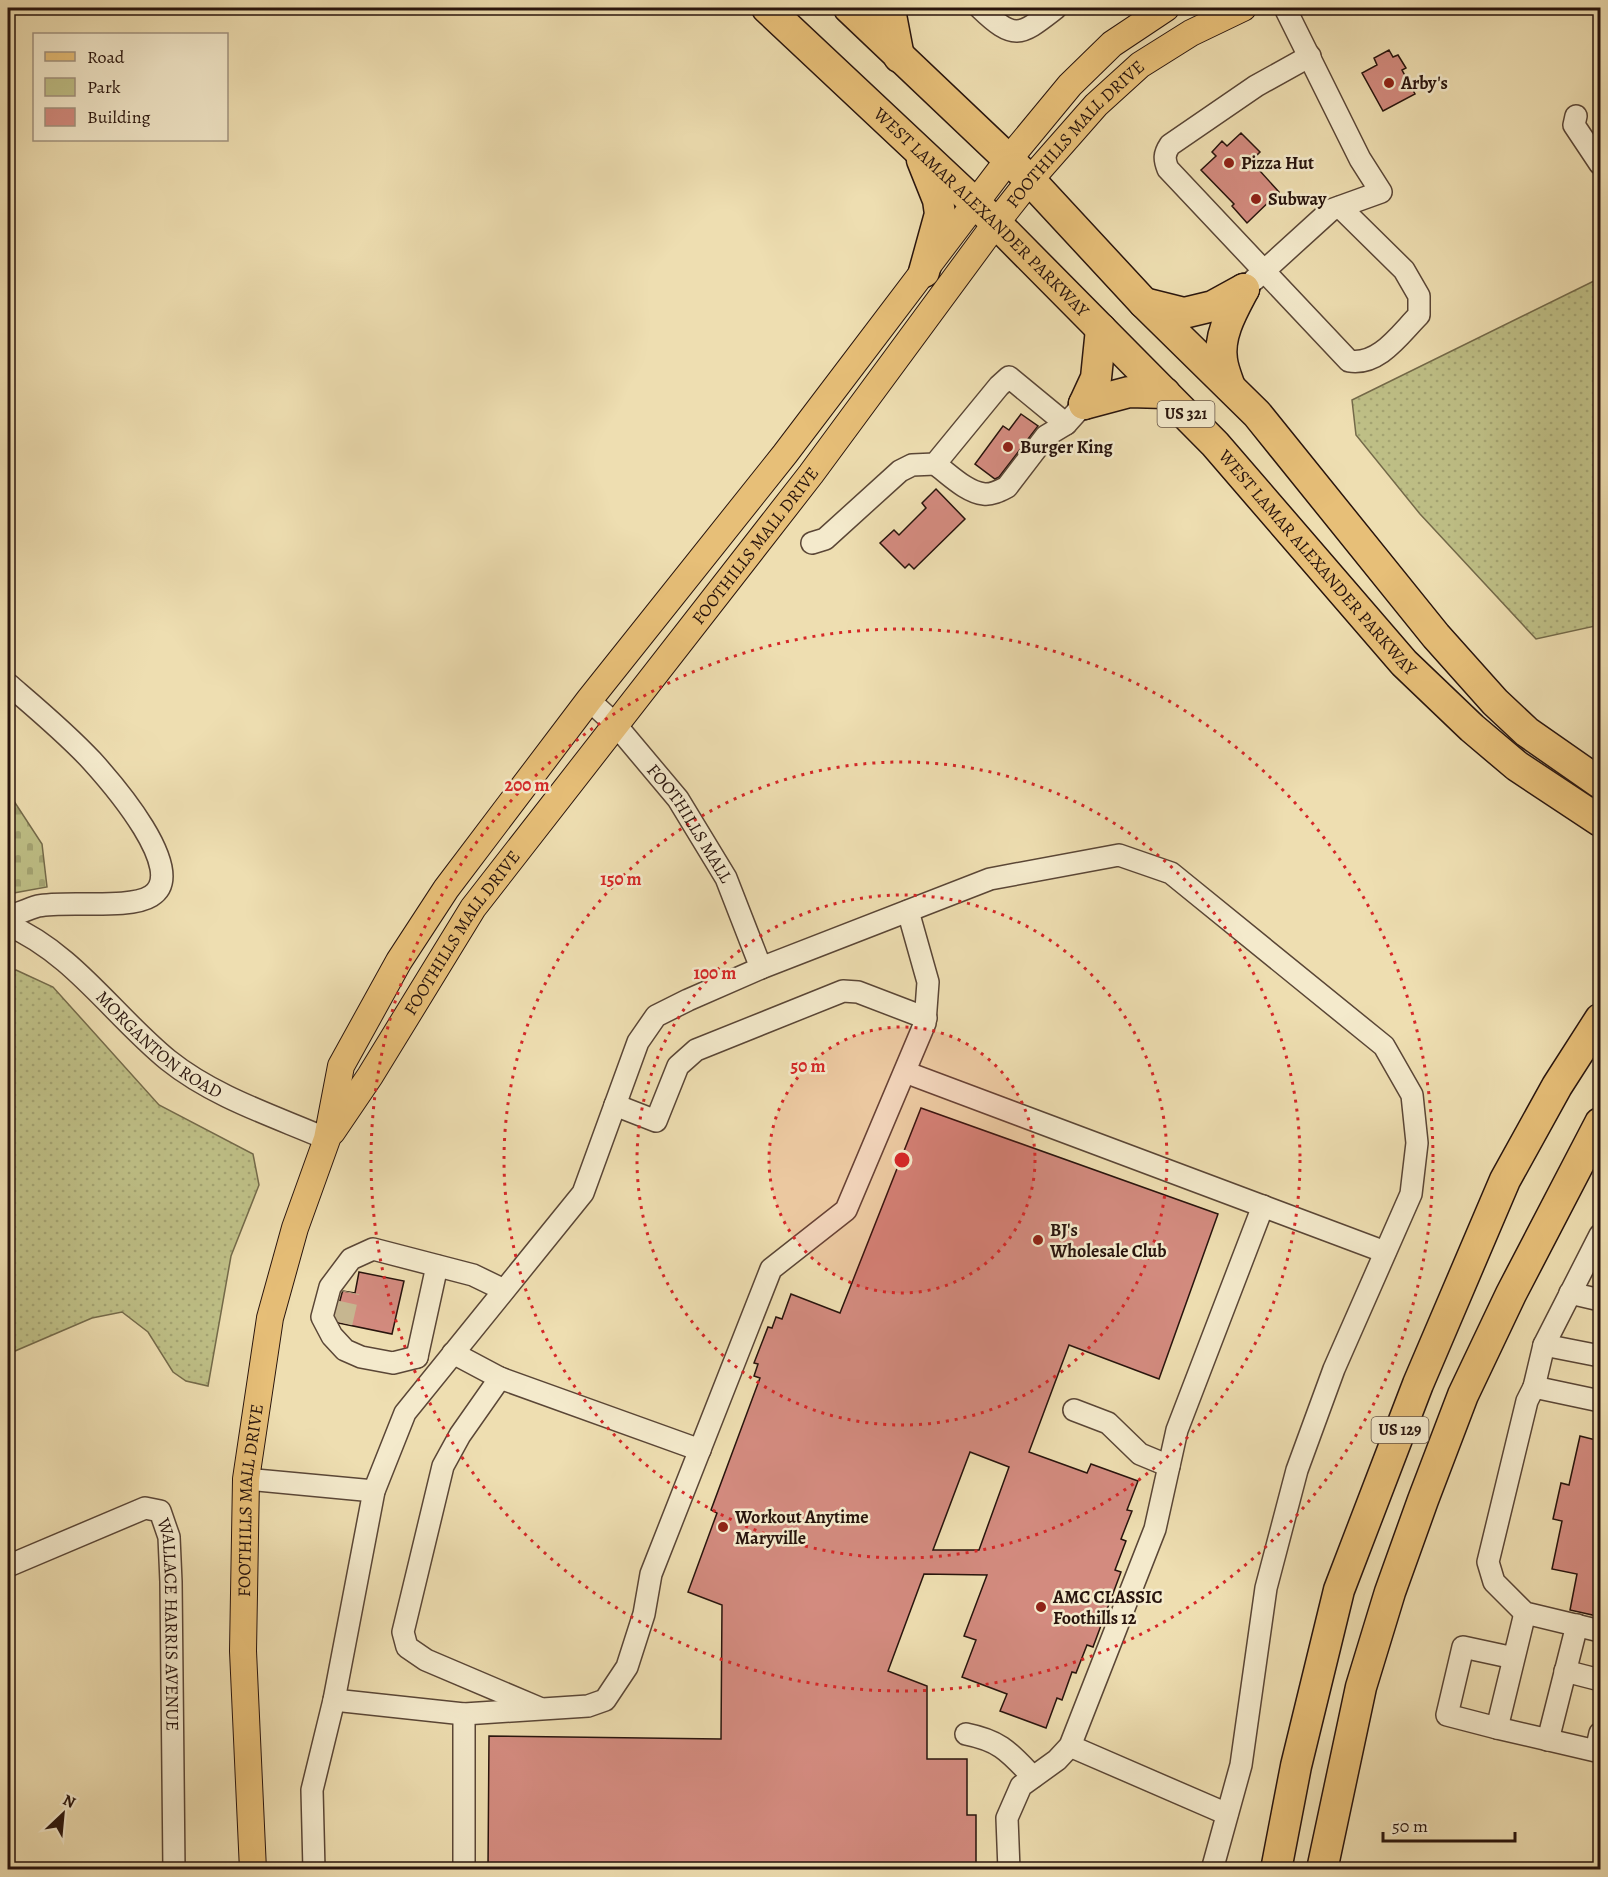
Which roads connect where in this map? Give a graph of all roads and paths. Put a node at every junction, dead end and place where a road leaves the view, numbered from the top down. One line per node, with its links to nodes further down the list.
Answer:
1 (767, 8): 12 (highway, WEST LAMAR ALEXANDER PARKWAY / US 321)
2 (849, 8): 10 (highway, US 321)
3 (892, 8): 10 (highway)
4 (980, 8): 5 (street)
5 (1056, 8)
6 (1166, 8): 13 (main road, FOOTHILLS MALL DRIVE)
7 (1243, 8): 15 (main road, FOOTHILLS MALL DRIVE)
8 (1285, 8): 9 (street)
9 (1310, 56): 16 (street); 19 (street)
10 (899, 57): 13 (highway, US 321)
11 (1576, 116): 14 (street)
12 (917, 149): 17 (highway, WEST LAMAR ALEXANDER PARKWAY / US 321); 18 (highway)
13 (1008, 160): 15 (highway, US 321); 17 (main road, FOOTHILLS MALL DRIVE)
14 (1600, 164)
15 (1030, 180): 17 (main road, FOOTHILLS MALL DRIVE); 20 (highway, US 321)
16 (1340, 207): 19 (street); 19 (street)
17 (986, 213): 18 (main road, FOOTHILLS MALL DRIVE); 21 (highway, WEST LAMAR ALEXANDER PARKWAY / US 321); 29 (main road, FOOTHILLS MALL DRIVE)
18 (924, 272): 28 (main road, FOOTHILLS MALL DRIVE)
19 (1254, 280): 20 (highway); 22 (highway)
20 (1144, 303): 22 (highway, US 321)
21 (1101, 329): 23 (highway, WEST LAMAR ALEXANDER PARKWAY / US 321); 24 (highway)
22 (1230, 387): 30 (highway, US 321)
23 (1165, 393): 24 (highway); 33 (highway, WEST LAMAR ALEXANDER PARKWAY / US 321)
24 (1075, 414): 25 (street); 25 (street)
25 (935, 464): 26 (street)
26 (812, 543)
27 (8, 684): 37 (street)
28 (589, 700): 29 (street, FOOTHILLS MALL); 45 (main road, FOOTHILLS MALL DRIVE)
29 (615, 724): 39 (street, FOOTHILLS MALL); 45 (main road, FOOTHILLS MALL DRIVE)
30 (1527, 732): 31 (highway); 32 (highway, US 321)
31 (1600, 757)
32 (1600, 783)
33 (1571, 802): 34 (highway, WEST LAMAR ALEXANDER PARKWAY / US 321); 35 (highway)
34 (1600, 821)
35 (1600, 835)
36 (908, 911): 39 (street); 40 (street); 48 (street)
37 (8, 917)
38 (8, 925): 45 (street, MORGANTON ROAD)
39 (760, 968): 43 (street)
40 (926, 1018): 42 (street); 43 (street)
41 (1600, 1019): 89 (highway, US 129)
42 (905, 1072): 46 (street); 62 (street)
43 (615, 1105): 50 (street)
44 (1600, 1123): 90 (highway, US 129)
45 (327, 1139): 64 (main road, FOOTHILLS MALL DRIVE)
46 (1263, 1206): 48 (street); 63 (street)
47 (1598, 1244): 51 (street)
48 (1385, 1252): 82 (street)
49 (437, 1266): 50 (street); 56 (street); 56 (street)
50 (504, 1290): 54 (street)
51 (1570, 1293): 52 (street); 53 (street)
52 (1600, 1300)
53 (1544, 1345): 55 (street); 59 (street)
54 (453, 1353): 57 (street); 58 (street)
55 (1600, 1356)
56 (417, 1357): 57 (street)
57 (438, 1373): 65 (street)
58 (500, 1378): 62 (street); 74 (street)
59 (1534, 1387): 60 (street); 67 (street)
60 (1600, 1401)
61 (1074, 1410): 63 (street)
62 (700, 1450): 74 (street)
63 (1169, 1466): 80 (street)
64 (246, 1479): 65 (street); 84 (main road, FOOTHILLS MALL DRIVE)
65 (374, 1491): 73 (street)
66 (8, 1566): 83 (street, WALLACE HARRIS AVENUE)
67 (1525, 1613): 68 (street); 70 (street)
68 (1577, 1625): 69 (street); 71 (street)
69 (1600, 1631)
70 (1514, 1658): 76 (street); 76 (street)
71 (1565, 1671): 72 (street); 79 (street)
72 (1600, 1680)
73 (334, 1700): 75 (street); 85 (street)
74 (543, 1709): 75 (street)
75 (464, 1714): 86 (street)
76 (1497, 1728): 79 (street)
77 (1600, 1733): 79 (street)
78 (966, 1734): 81 (street)
79 (1548, 1740)
80 (1070, 1746): 81 (street); 82 (street)
81 (1033, 1778): 87 (street)
82 (1227, 1814): 88 (street)
83 (174, 1869)
84 (253, 1869)
85 (314, 1869)
86 (464, 1869)
87 (1009, 1869)
88 (1212, 1869)
89 (1275, 1869)
90 (1322, 1869)

